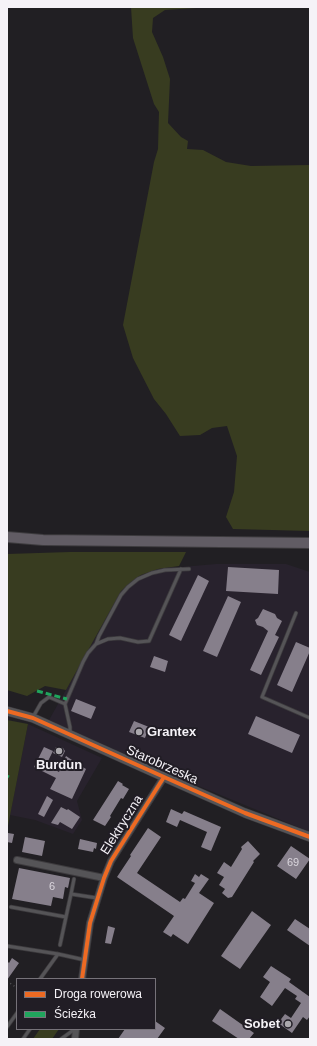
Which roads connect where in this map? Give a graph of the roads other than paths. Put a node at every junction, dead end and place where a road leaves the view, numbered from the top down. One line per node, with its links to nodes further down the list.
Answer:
1 (7, 537): 2 (main road)
2 (43, 540): 3 (main road); 4 (main road)
3 (7, 542)
4 (310, 543)
5 (181, 569): 6 (lane); 8 (lane); 8 (lane)
6 (189, 569)
7 (296, 613): 12 (lane)
8 (96, 644): 9 (lane)
9 (65, 704): 11 (lane); 13 (lane)
10 (7, 711): 11 (street, Starobrzeska)
11 (33, 718): 13 (street, Starobrzeska)
12 (310, 718)
13 (69, 734): 14 (street, Starobrzeska)
14 (164, 777): 15 (street, Starobrzeska); 17 (street, Elektryczna)
15 (310, 837)
16 (17, 860): 17 (street)
17 (104, 878): 20 (street, Elektryczna)
18 (74, 879): 19 (lane)
19 (71, 894): 20 (lane); 22 (lane)
20 (97, 898): 26 (street, Elektryczna)
21 (11, 907): 22 (lane)
22 (66, 917): 23 (lane)
23 (60, 945)
24 (7, 946): 25 (lane)
25 (58, 954): 26 (lane); 27 (lane)
26 (85, 960): 28 (street, Elektryczna)
27 (41, 978)
28 (82, 978)
29 (16, 1014): 30 (lane)
30 (7, 1027)
31 (29, 1030): 33 (lane)
32 (74, 1030): 34 (lane)
33 (23, 1039)
34 (61, 1039)

